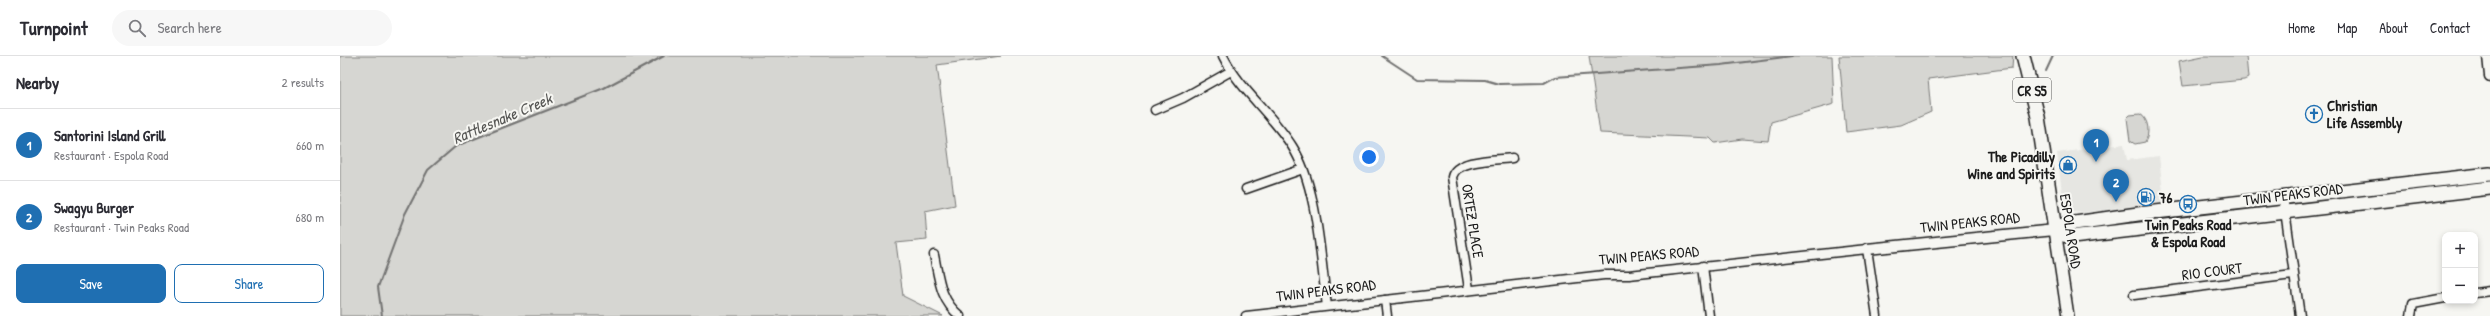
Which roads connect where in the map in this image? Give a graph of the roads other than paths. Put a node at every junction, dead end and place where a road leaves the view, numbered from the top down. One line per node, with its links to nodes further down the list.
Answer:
1 (1223, 56): 4 (street)
2 (2023, 56): 14 (main road, ESPOLA ROAD / CR S5)
3 (2488, 56): 5 (street)
4 (1231, 71): 6 (street); 8 (street)
5 (2490, 76)
6 (1155, 110)
7 (1512, 158): 19 (street, ORTEZ PLACE)
8 (1303, 169): 11 (street); 25 (street)
9 (2490, 174): 12 (main road, TWIN PEAKS ROAD)
10 (2490, 188): 13 (main road, TWIN PEAKS ROAD)
11 (1246, 189)
12 (2284, 197): 13 (street); 14 (main road, TWIN PEAKS ROAD)
13 (2285, 211): 14 (main road, TWIN PEAKS ROAD); 18 (street)
14 (2055, 230): 15 (street, TWIN PEAKS ROAD); 31 (main road, ESPOLA ROAD / CR S5)
15 (1868, 249): 17 (street, TWIN PEAKS ROAD); 30 (street)
16 (934, 255): 26 (street)
17 (1703, 266): 19 (street, TWIN PEAKS ROAD); 29 (street)
18 (2293, 275): 22 (street, RIO COURT); 32 (street)
19 (1469, 289): 24 (street, TWIN PEAKS ROAD)
20 (2490, 291): 21 (street)
21 (2478, 293)
22 (2134, 294)
23 (2442, 299): 33 (street)
24 (1384, 300): 25 (street, TWIN PEAKS ROAD); 28 (street)
25 (1327, 306): 27 (street, TWIN PEAKS ROAD)
26 (960, 316)
27 (1246, 316)
28 (1387, 316)
29 (1709, 316)
30 (1877, 316)
31 (2068, 316)
32 (2300, 316)
33 (2411, 316)

